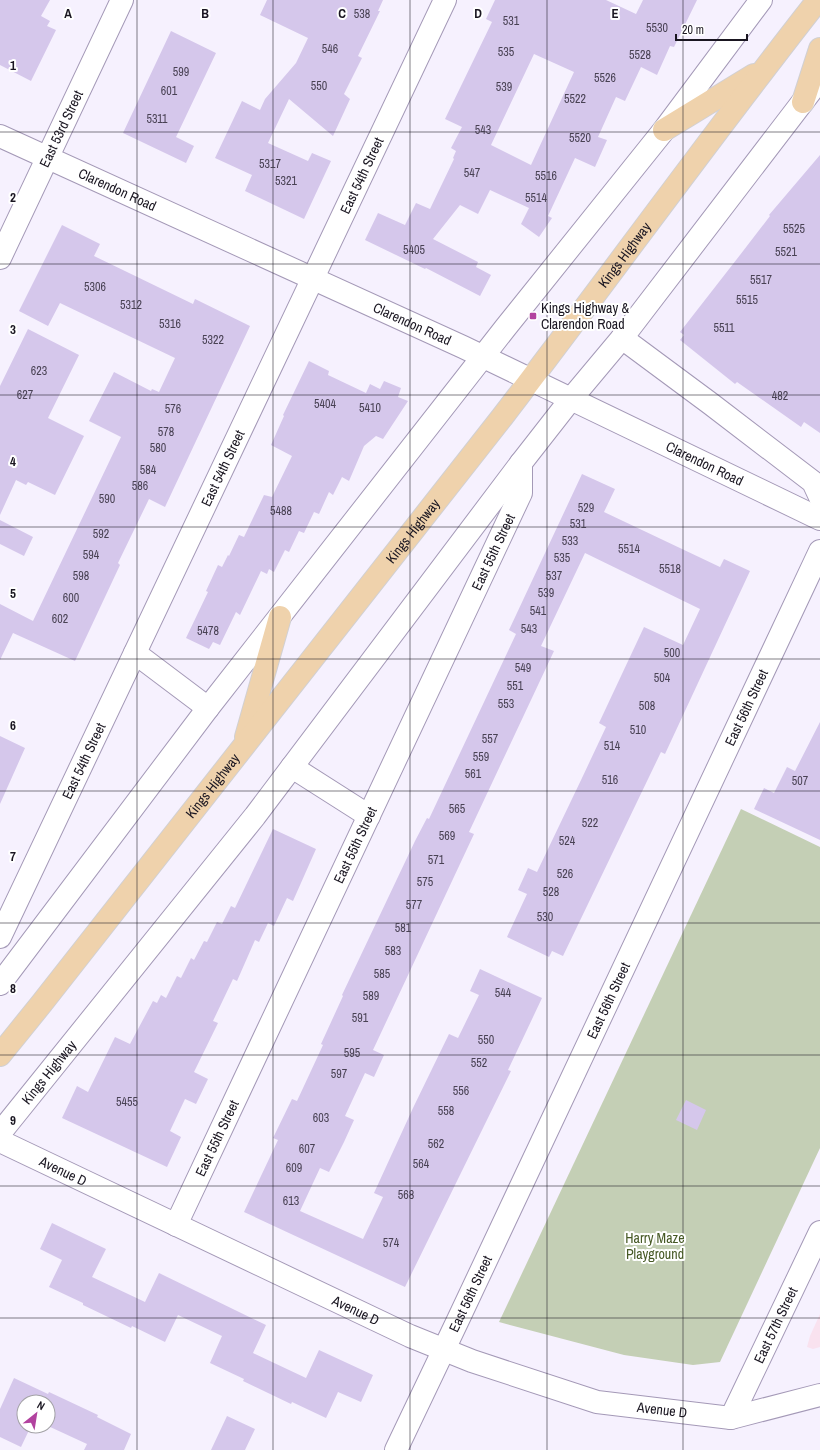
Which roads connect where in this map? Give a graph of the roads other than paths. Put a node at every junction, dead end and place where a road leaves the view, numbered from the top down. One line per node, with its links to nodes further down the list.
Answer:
1 (122, 0): 13 (street, East 53rd Street)
2 (446, 0): 15 (street, East 54th Street)
3 (752, 0): 6 (street)
4 (761, 0): 6 (street)
5 (818, 0): 8 (main road, Kings Highway)
6 (738, 29): 11 (street)
7 (820, 49): 10 (main road)
8 (763, 69): 11 (main road); 18 (main road, Kings Highway)
9 (820, 80): 10 (street, Kings Highway)
10 (803, 102): 16 (street, Kings Highway)
11 (664, 130): 17 (street)
12 (0, 136): 13 (street, Clarendon Road)
13 (47, 158): 14 (street, East 53rd Street); 15 (street, Clarendon Road)
14 (0, 258)
15 (313, 279): 17 (street, Clarendon Road); 25 (street, East 54th Street)
16 (622, 338): 19 (street, Kings Highway); 21 (street)
17 (483, 357): 18 (street, Clarendon Road); 24 (street)
18 (530, 380): 19 (street, Clarendon Road); 27 (main road, Kings Highway)
19 (571, 400): 20 (street, Kings Highway); 22 (street, Clarendon Road)
20 (521, 463): 28 (street, Kings Highway); 29 (street, East 55th Street)
21 (820, 497)
22 (820, 519)
23 (820, 551): 37 (street, East 56th Street)
24 (280, 617): 26 (street); 27 (main road)
25 (135, 653): 26 (street); 30 (street, East 54th Street)
26 (208, 708): 31 (street)
27 (243, 747): 32 (main road, Kings Highway)
28 (292, 767): 29 (street); 33 (street, Kings Highway)
29 (368, 816): 35 (street, East 55th Street)
30 (0, 937)
31 (0, 984)
32 (0, 1055)
33 (0, 1132)
34 (0, 1141): 35 (street, Avenue D)
35 (176, 1225): 37 (street, Avenue D)
36 (820, 1232): 39 (street, East 57th Street)
37 (444, 1350): 39 (street, Avenue D); 40 (street, East 56th Street)
38 (820, 1395): 39 (street)
39 (731, 1418)
40 (396, 1450)

